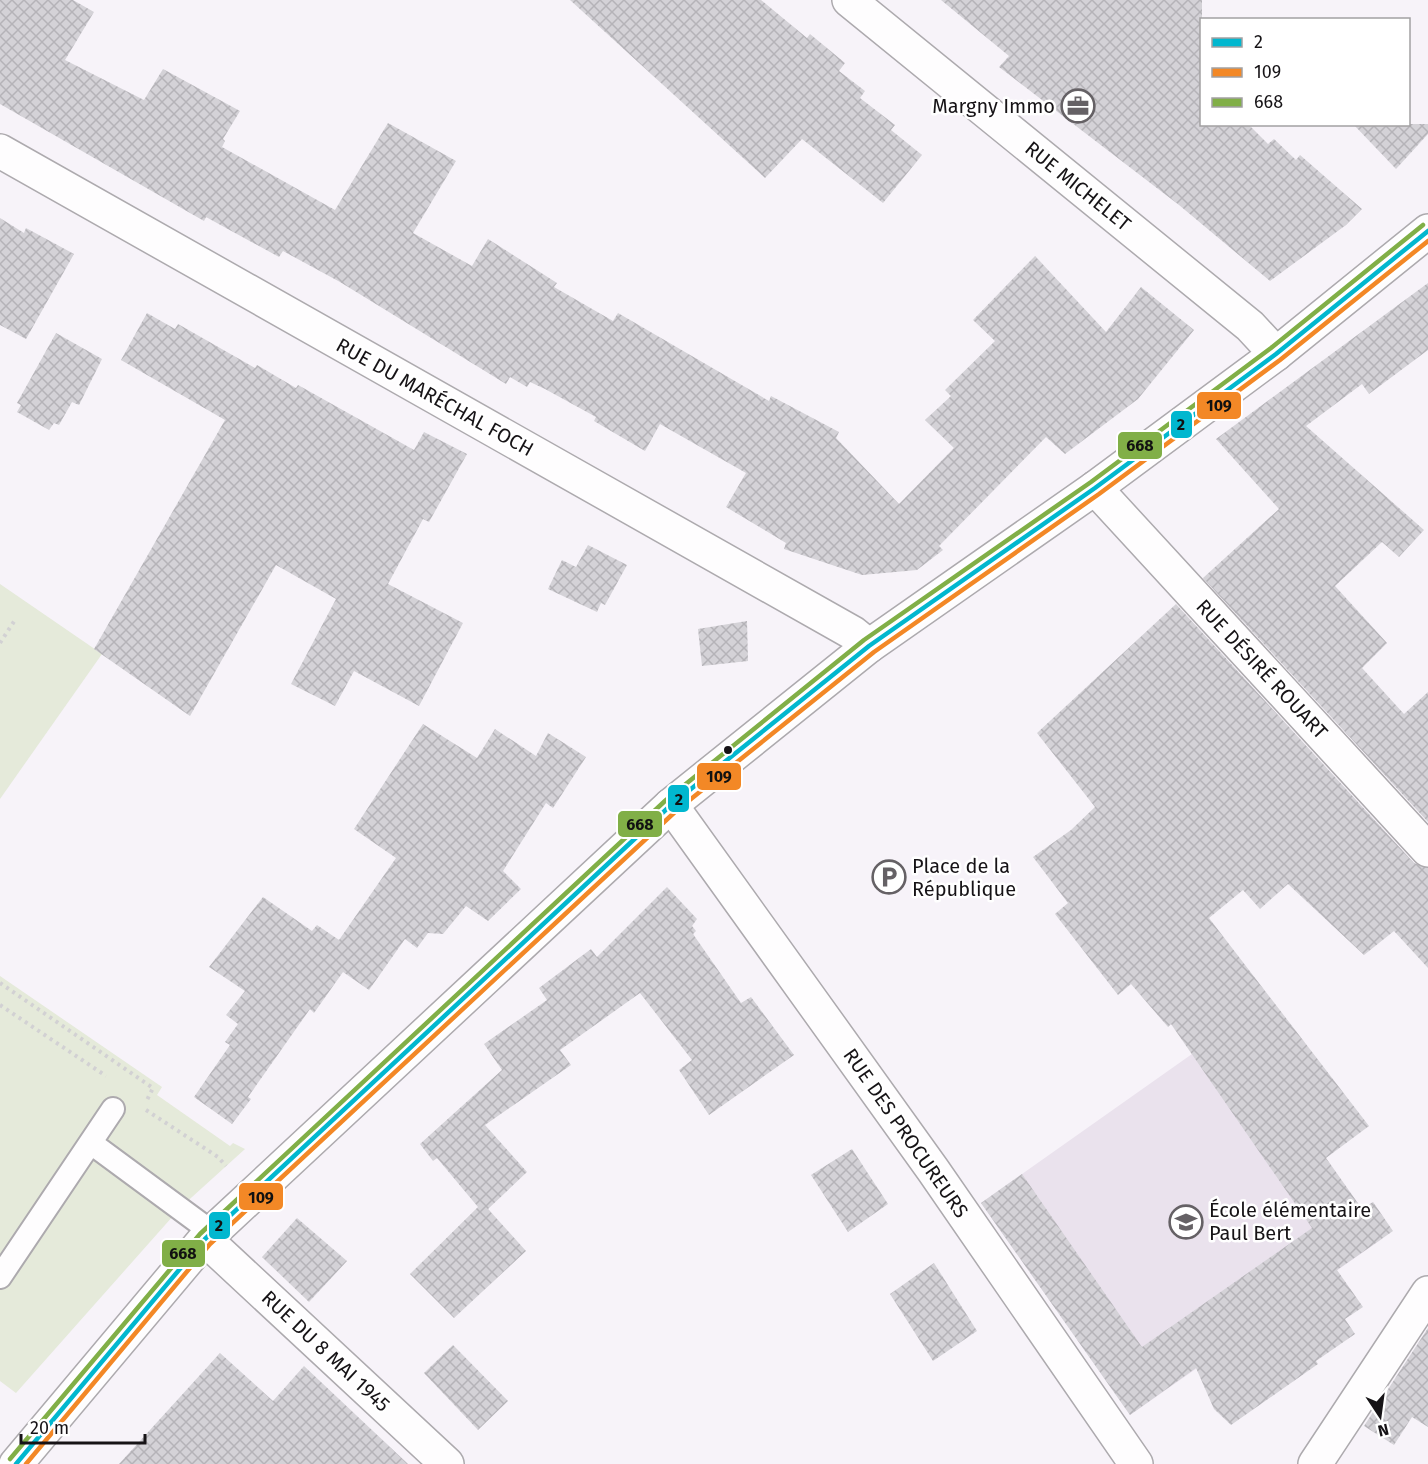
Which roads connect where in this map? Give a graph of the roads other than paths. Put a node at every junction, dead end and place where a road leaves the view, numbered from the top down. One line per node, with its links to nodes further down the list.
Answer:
1 (849, 0): 4 (street, RUE MICHELET)
2 (0, 151): 6 (street, RUE DU MARÉCHAL FOCH)
3 (1428, 231): 4 (street)
4 (1276, 354): 5 (street)
5 (1095, 488): 6 (street); 8 (street, RUE DÉSIRÉ ROUART)
6 (869, 646): 7 (street)
7 (671, 805): 11 (street); 16 (street, RUE DES PROCUREURS)
8 (1428, 850)
9 (113, 1109): 10 (lane)
10 (91, 1143): 11 (lane); 12 (lane)
11 (209, 1236): 14 (street); 15 (street, RUE DU 8 MAI 1945)
12 (0, 1277)
13 (1428, 1293): 17 (street)
14 (16, 1464)
15 (447, 1464)
16 (1136, 1464)
17 (1315, 1464)

